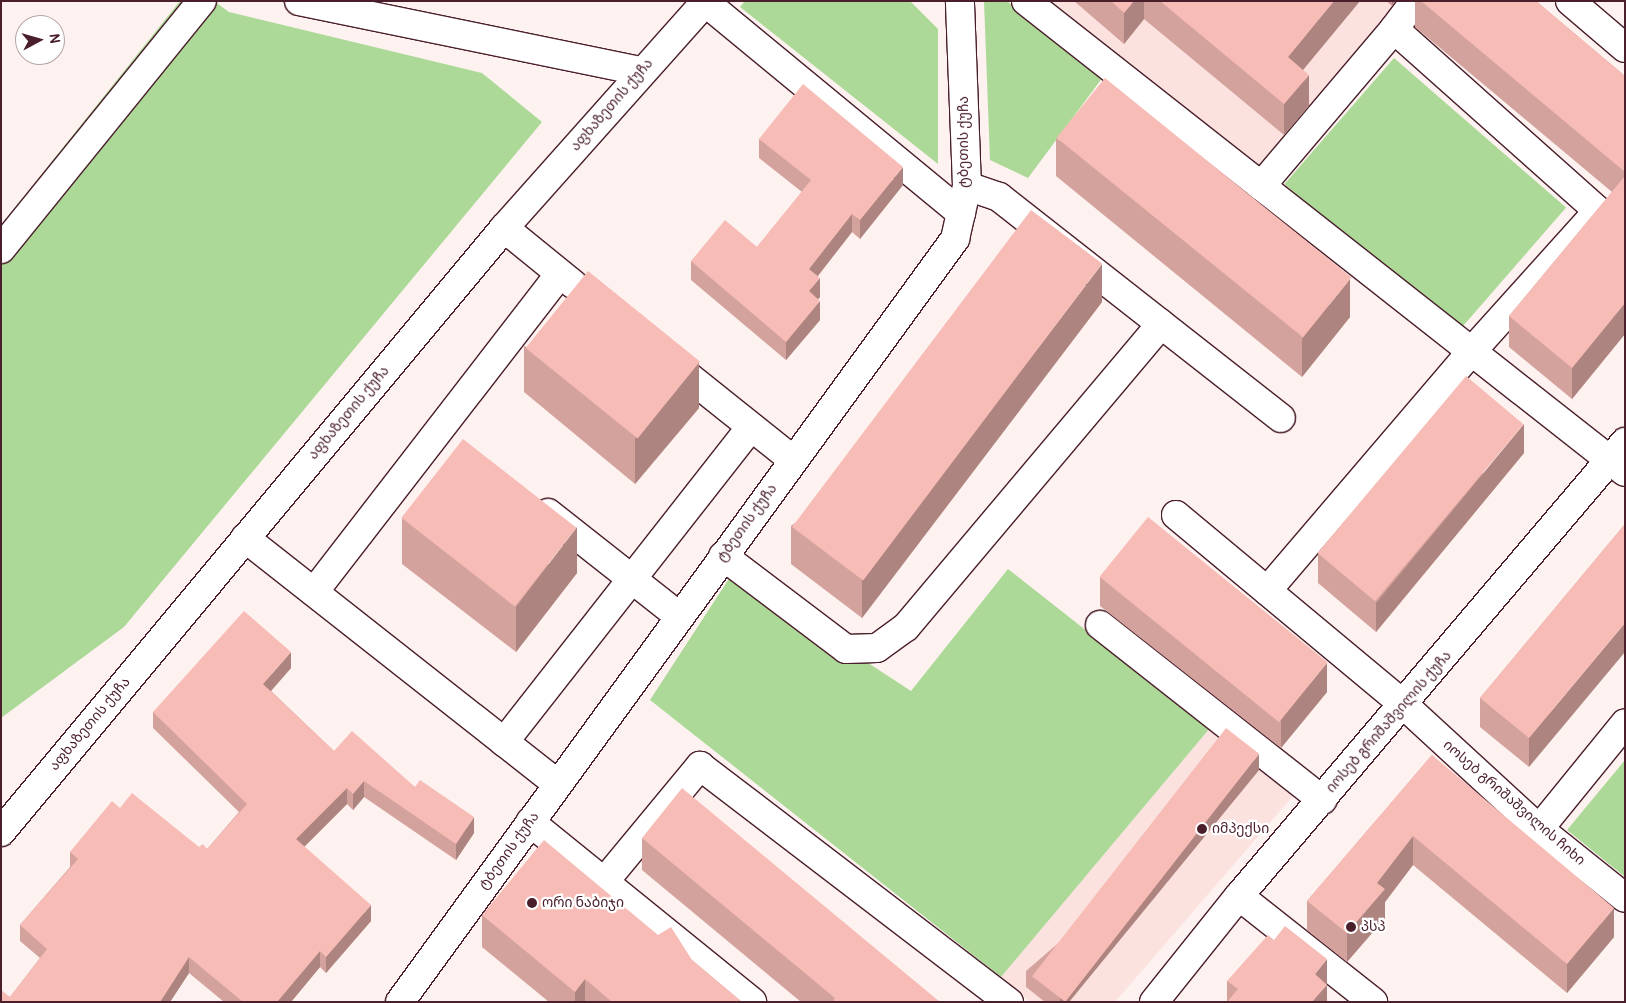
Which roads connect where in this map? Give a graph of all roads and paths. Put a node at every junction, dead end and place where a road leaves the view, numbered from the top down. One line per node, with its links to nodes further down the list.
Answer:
1 (202, 1): 15 (street)
2 (299, 1): 10 (street)
3 (960, 1): 11 (street, ტბეთის ქუჩა)
4 (1026, 1): 12 (street)
5 (1415, 1): 8 (street)
6 (1570, 1): 9 (street)
7 (705, 2): 10 (street, აფხაზეთის ქუჩა); 13 (street)
8 (1394, 29): 12 (street); 20 (street)
9 (1625, 48)
10 (641, 71): 14 (street, აფხაზეთის ქუჩა)
11 (967, 186): 13 (street, ტბეთის ქუჩა); 18 (street)
12 (1261, 186): 20 (street)
13 (961, 213): 26 (street, ტბეთის ქუჩა)
14 (504, 228): 16 (street); 29 (street, აფხაზეთის ქუჩა)
15 (1, 249)
16 (560, 274): 17 (street); 23 (street)
17 (591, 298)
18 (1161, 324): 21 (street); 30 (street)
19 (652, 347): 22 (street)
20 (1471, 352): 25 (street); 32 (street)
21 (1281, 418)
22 (751, 427): 26 (street); 31 (street)
23 (440, 429): 24 (street); 33 (street)
24 (463, 447)
25 (1620, 458): 36 (street, იოსებ გრიშაშვილის ქუჩა)
26 (793, 460): 30 (street, ტბეთის ქუჩა)
27 (524, 495): 31 (street)
28 (1176, 514): 32 (street, იოსებ გრიშაშვილის ჩიხი)
29 (245, 538): 33 (street); 43 (street, აფხაზეთის ქუჩა)
30 (723, 556): 34 (street, ტბეთის ქუჩა)
31 (632, 579): 34 (street); 38 (street)
32 (1267, 591): 36 (street, იოსებ გრიშაშვილის ჩიხი)
33 (314, 592): 38 (street)
34 (680, 616): 39 (street, ტბეთის ქუჩა)
35 (1100, 625): 40 (street)
36 (1404, 705): 40 (street, იოსებ გრიშაშვილის ქუჩა); 42 (street, იოსებ გრიშაშვილის ჩიხი)
37 (1625, 723): 42 (street)
38 (504, 742): 39 (street)
39 (558, 784): 41 (street, ტბეთის ქუჩა)
40 (1322, 800): 45 (street, იოსებ გრიშაშვილის ქუჩა)
41 (530, 822): 44 (street); 47 (street, ტბეთის ქუჩა)
42 (1539, 829): 46 (street, იოსებ გრიშაშვილის ჩიხი)
43 (1, 832)
44 (604, 882): 48 (street); 49 (street)
45 (1240, 896): 50 (street, იოსებ გრიშაშვილის ქუჩა); 51 (street)
46 (1625, 898)
47 (400, 1002)
48 (752, 1002)
49 (1008, 1002)
50 (1154, 1002)
51 (1373, 1002)

